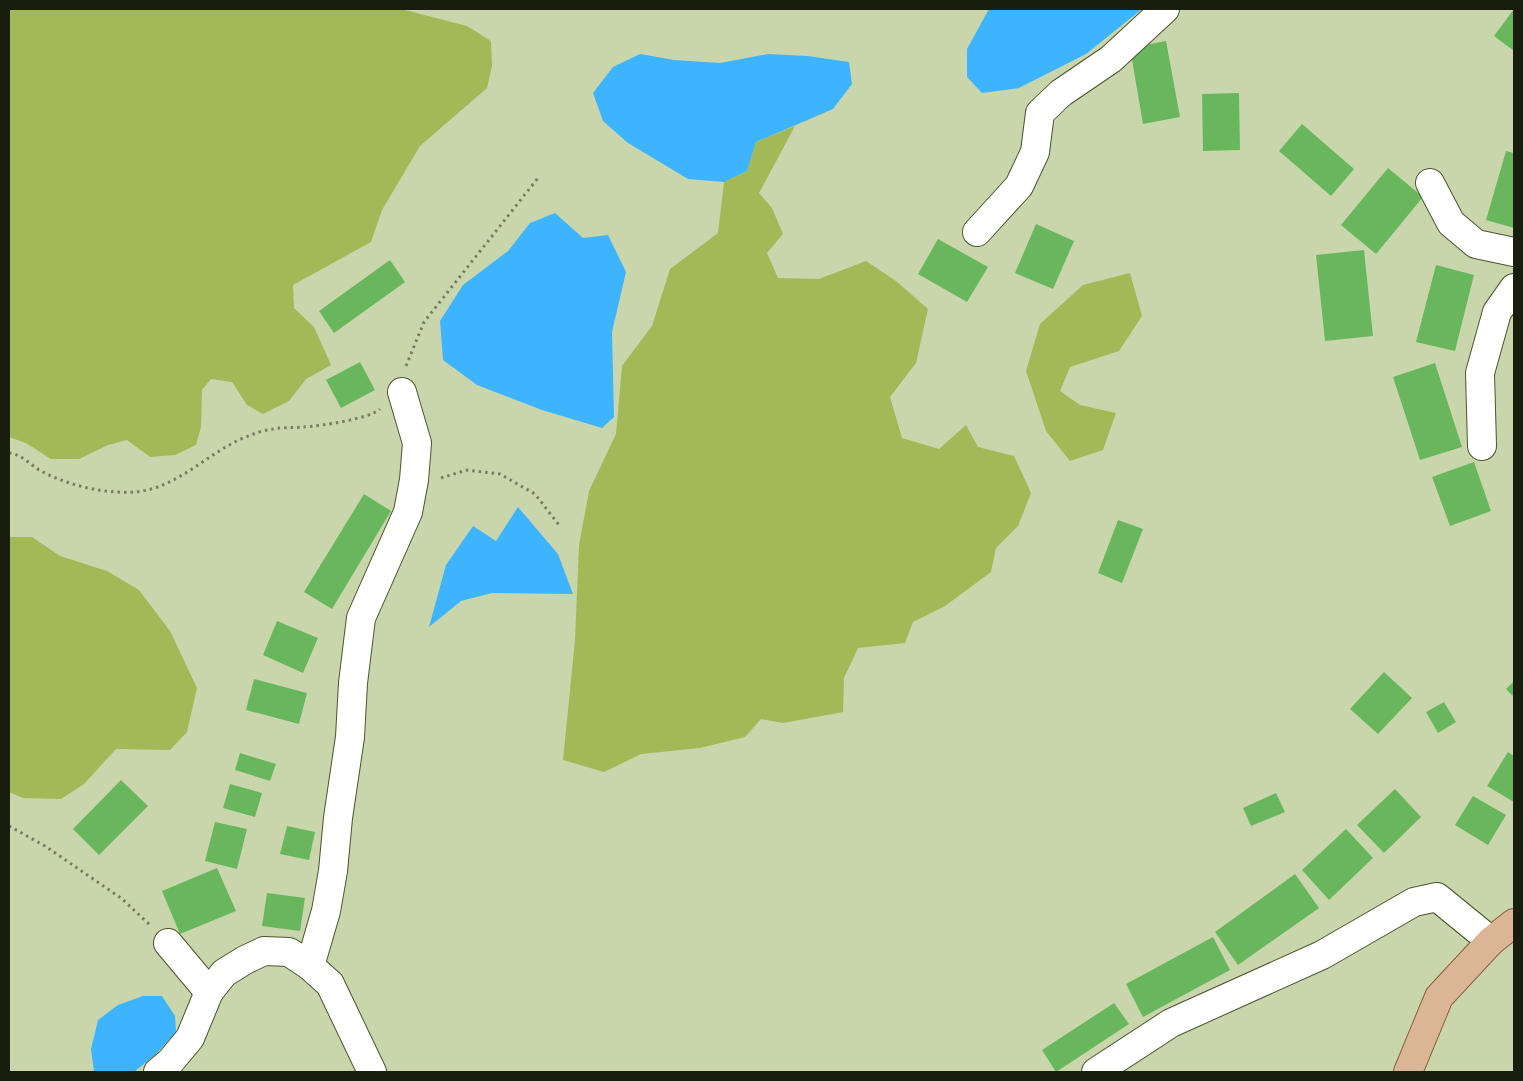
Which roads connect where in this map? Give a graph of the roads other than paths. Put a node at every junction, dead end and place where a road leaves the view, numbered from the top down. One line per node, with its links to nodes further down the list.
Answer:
1 (1166, 9): 3 (lane)
2 (1430, 183): 4 (lane)
3 (977, 232)
4 (1514, 252)
5 (1514, 288): 7 (lane)
6 (402, 392): 11 (lane)
7 (1482, 446)
8 (1514, 923): 9 (main road)
9 (1491, 941): 15 (lane); 16 (main road)
10 (168, 943): 12 (lane)
11 (310, 966): 12 (lane); 14 (lane)
12 (209, 992): 13 (lane)
13 (158, 1072)
14 (372, 1072)
15 (1096, 1072)
16 (1408, 1072)

